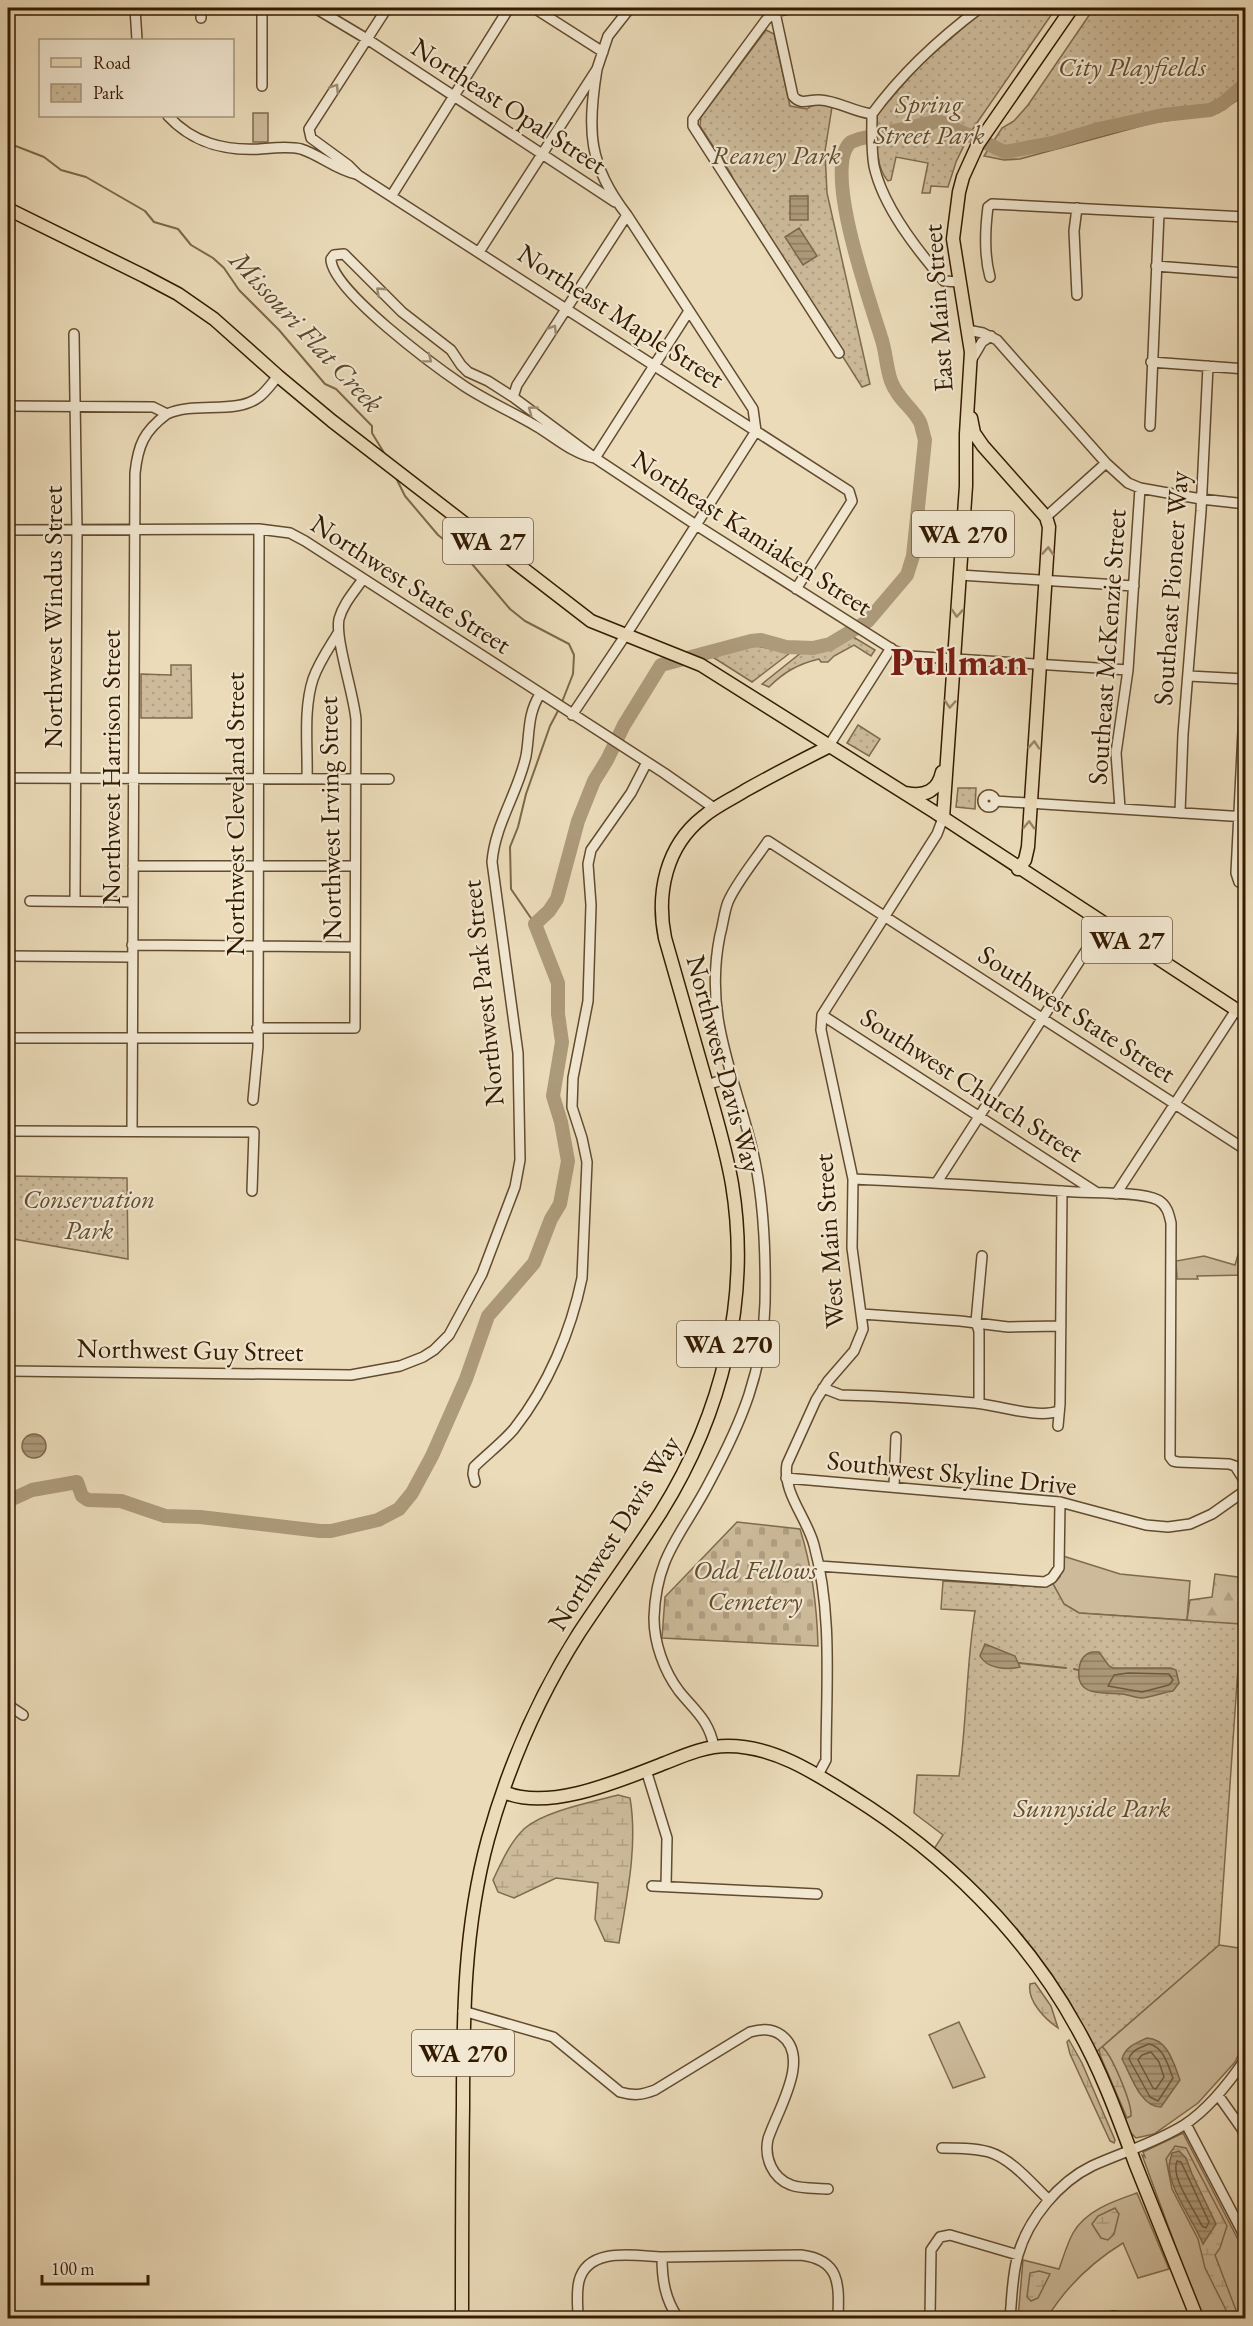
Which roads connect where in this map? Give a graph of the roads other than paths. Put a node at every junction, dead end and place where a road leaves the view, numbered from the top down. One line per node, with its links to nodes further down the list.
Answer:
1 (135, 8): 14 (street)
2 (201, 8): 13 (street)
3 (262, 8): 18 (street)
4 (315, 8): 15 (street, Northeast Opal Street)
5 (387, 8): 15 (street)
6 (509, 8): 19 (street)
7 (534, 8): 16 (street)
8 (630, 8): 16 (street)
9 (794, 8): 12 (street)
10 (980, 8): 22 (street)
11 (1072, 8): 37 (main road, East Main Street / WA 270)
12 (775, 10): 22 (street); 44 (street)
13 (201, 18)
14 (137, 39)
15 (367, 39): 19 (street, Northeast Opal Street); 25 (street, Northeast Maple Street, one-way to 15)
16 (603, 52): 17 (street)
17 (597, 69): 20 (street); 21 (street)
18 (262, 86)
19 (454, 98): 24 (street, Northeast Opal Street); 26 (street)
20 (573, 105): 21 (street); 24 (street)
21 (591, 109): 27 (street)
22 (872, 114): 37 (street)
23 (169, 117): 25 (street, Northeast Maple Street)
24 (542, 153): 27 (street, Northeast Opal Street); 33 (street)
25 (358, 175): 26 (street, Northeast Maple Street)
26 (392, 195): 33 (street, Northeast Maple Street)
27 (616, 204): 31 (street)
28 (1077, 208): 30 (street); 36 (street); 38 (street)
29 (8, 209): 50 (main road, WA 27)
30 (1159, 213): 32 (street); 34 (street)
31 (627, 215): 39 (street); 40 (street)
32 (1245, 217)
33 (479, 252): 39 (street, Northeast Maple Street)
34 (1156, 267): 35 (street); 46 (street)
35 (1245, 273)
36 (990, 277)
37 (958, 282): 41 (main road, East Main Street / WA 270)
38 (1077, 296)
39 (566, 308): 47 (street, Northeast Maple Street); 51 (street, one-way to 39)
40 (689, 311): 47 (street); 57 (street)
41 (967, 330): 43 (street); 45 (main road, East Main Street / WA 270)
42 (74, 334): 53 (street, Northwest Windus Street)
43 (991, 336): 45 (street); 60 (street)
44 (839, 353)
45 (971, 361): 54 (main road, East Main Street / WA 270)
46 (1151, 362): 48 (street); 56 (street)
47 (654, 365): 57 (street, Northeast Maple Street); 59 (street)
48 (1208, 366): 49 (street); 63 (street, Southeast Pioneer Way)
49 (1245, 369)
50 (278, 376): 55 (street); 77 (main road, WA 27)
51 (513, 397): 59 (street, Northeast Kamiaken Street, one-way to 51); 59 (street, Northeast Kamiaken Street, one-way to 59)
52 (8, 406): 53 (street)
53 (76, 406): 55 (street); 69 (street, Northwest Windus Street)
54 (969, 408): 58 (main road, WA 270); 61 (main road, East Main Street / WA 270)
55 (167, 414): 70 (street, Northwest Harrison Street)
56 (1149, 426)
57 (756, 430): 66 (street); 75 (street, Northeast Maple Street)
58 (983, 446): 61 (main road); 65 (main road, WA 270)
59 (595, 458): 66 (street, Northeast Kamiaken Street)
60 (1106, 463): 62 (street); 65 (street)
61 (965, 467): 71 (main road, East Main Street / WA 270)
62 (1140, 488): 63 (street); 74 (street, Southeast McKenzie Street)
63 (1201, 499): 64 (street); 83 (street, Southeast Pioneer Way)
64 (1245, 504)
65 (1046, 517): 73 (main road, WA 270, one-way to 65)
66 (696, 525): 75 (street, Northeast Kamiaken Street); 77 (street)
67 (259, 529): 70 (street, Northwest State Street); 72 (street, Northwest State Street); 92 (street, Northwest Cleveland Street)
68 (8, 530): 69 (street, Northwest State Street)
69 (76, 530): 70 (street, Northwest State Street); 90 (street, Northwest Windus Street)
70 (135, 530): 91 (street, Northwest Harrison Street)
71 (960, 574): 73 (street); 79 (main road, East Main Street / WA 270, one-way to 79)
72 (363, 579): 76 (street, Northwest Irving Street); 84 (street, Northwest State Street)
73 (1046, 580): 74 (street); 80 (main road, WA 270)
74 (1134, 586): 81 (street, Southeast McKenzie Street)
75 (796, 589): 78 (street, Northeast Kamiaken Street)
76 (338, 633): 93 (street); 94 (street, Northwest Irving Street)
77 (623, 636): 85 (street); 86 (main road, WA 27)
78 (891, 648): 79 (street, Northeast Kamiaken Street); 86 (street)
79 (954, 659): 80 (street, Northeast Kamiaken Street); 87 (main road, East Main Street / WA 270, one-way to 87)
80 (1040, 664): 81 (street, Northeast Kamiaken Street); 98 (main road, WA 270, one-way to 80)
81 (1128, 670): 100 (street, Southeast McKenzie Street)
82 (1245, 675): 83 (street); 102 (street)
83 (1189, 676): 101 (street, Southeast Pioneer Way)
84 (540, 694): 85 (street, Northwest State Street); 145 (street, Northwest Park Street)
85 (569, 713): 88 (street, Northwest State Street)
86 (828, 747): 96 (main road, WA 27); 99 (main road, Northwest Davis Way / WA 270)
87 (946, 750): 96 (main road); 103 (main road, East Main Street / WA 270)
88 (646, 762): 99 (street, Northwest State Street); 152 (street)
89 (8, 778): 90 (street)
90 (74, 779): 91 (street); 110 (street, Northwest Windus Street)
91 (133, 779): 92 (street); 104 (street, Northwest Harrison Street)
92 (259, 779): 93 (street); 105 (street, Northwest Cleveland Street)
93 (307, 779): 94 (street)
94 (356, 779): 95 (street); 106 (street, Northwest Irving Street)
95 (389, 779)
96 (894, 789): 103 (main road, WA 27)
97 (995, 801): 98 (street)
98 (1030, 804): 100 (street); 107 (main road, WA 270, one-way to 98)
99 (714, 808): 127 (main road, Northwest Davis Way / WA 270)
100 (1120, 808): 101 (street)
101 (1179, 813): 102 (street)
102 (1242, 817): 108 (street)
103 (943, 818): 107 (main road, WA 27); 112 (street)
104 (134, 866): 105 (street); 111 (street, Northwest Harrison Street)
105 (256, 866): 106 (street); 115 (street, Northwest Cleveland Street)
106 (355, 866): 116 (street, Northwest Irving Street)
107 (1018, 869): 119 (main road, WA 27)
108 (1245, 885)
109 (30, 901): 110 (street)
110 (75, 902): 111 (street)
111 (133, 902): 114 (street, Northwest Harrison Street)
112 (885, 916): 120 (street); 121 (street, Southwest State Street); 126 (street)
113 (1098, 932): 121 (street)
114 (132, 945): 115 (street); 118 (street, Northwest Harrison Street)
115 (257, 946): 116 (street); 122 (street, Northwest Cleveland Street)
116 (355, 947): 122 (street, Northwest Irving Street)
117 (8, 956): 118 (street)
118 (132, 957): 124 (street, Northwest Harrison Street)
119 (1241, 1013): 129 (street)
120 (822, 1015): 130 (street, Southwest Church Street); 134 (street, West Main Street)
121 (1042, 1017): 129 (street, Southwest State Street); 130 (street)
122 (257, 1028): 125 (street, Northwest Cleveland Street)
123 (8, 1038): 124 (street)
124 (132, 1038): 125 (street); 132 (street, Northwest Harrison Street)
125 (257, 1038): 128 (street, Northwest Cleveland Street)
126 (731, 1077): 127 (street); 160 (street)
127 (707, 1085): 163 (main road, Northwest Davis Way / WA 270)
128 (253, 1100)
129 (1173, 1104): 133 (street, Southwest State Street); 139 (street)
130 (979, 1116): 135 (street); 138 (street, Southwest Church Street)
131 (8, 1131): 132 (street)
132 (132, 1131): 136 (street)
133 (1245, 1150)
134 (853, 1179): 135 (street); 141 (street, West Main Street)
135 (937, 1182): 137 (street)
136 (252, 1191)
137 (1062, 1191): 138 (street); 143 (street)
138 (1098, 1193): 139 (street)
139 (1116, 1194): 153 (street)
140 (982, 1256): 142 (street)
141 (862, 1314): 142 (street); 146 (street, West Main Street)
142 (976, 1322): 143 (street); 147 (street)
143 (1060, 1326): 148 (street)
144 (8, 1371): 145 (street, Northwest Guy Street)
145 (371, 1373)
146 (824, 1388): 147 (street); 151 (street, West Main Street)
147 (979, 1403): 148 (street)
148 (1058, 1411): 149 (street)
149 (1058, 1426)
150 (896, 1437): 154 (street)
151 (786, 1478): 154 (street, Southwest Skyline Drive); 157 (street)
152 (475, 1482)
153 (1245, 1483)
154 (894, 1486): 156 (street, Southwest Skyline Drive)
155 (1245, 1490): 156 (street, Southwest Skyline Drive)
156 (1060, 1502): 157 (street)
157 (819, 1566): 162 (street)
158 (8, 1705): 159 (street)
159 (23, 1715)
160 (714, 1747): 161 (main road); 162 (main road)
161 (646, 1770): 163 (main road); 165 (street)
162 (818, 1775): 173 (main road)
163 (504, 1792): 167 (main road, Northwest Davis Way / WA 270)
164 (652, 1886): 165 (street)
165 (666, 1886): 166 (street)
166 (817, 1894)
167 (463, 2011): 174 (street); 179 (main road, Northwest Davis Way / WA 270)
168 (1245, 2058): 169 (street)
169 (1218, 2095): 170 (street); 171 (street)
170 (1186, 2124): 173 (street); 176 (street)
171 (1245, 2138)
172 (942, 2148): 175 (street)
173 (1130, 2150): 175 (street); 187 (main road)
174 (828, 2189)
175 (1049, 2200): 177 (street)
176 (1245, 2239)
177 (1018, 2255): 183 (street); 184 (street)
178 (662, 2257): 180 (street); 181 (street); 182 (street)
179 (462, 2319)
180 (578, 2319)
181 (678, 2319)
182 (838, 2319)
183 (930, 2319)
184 (1011, 2319)
185 (1105, 2319): 186 (street)
186 (1127, 2319)
187 (1197, 2319)

